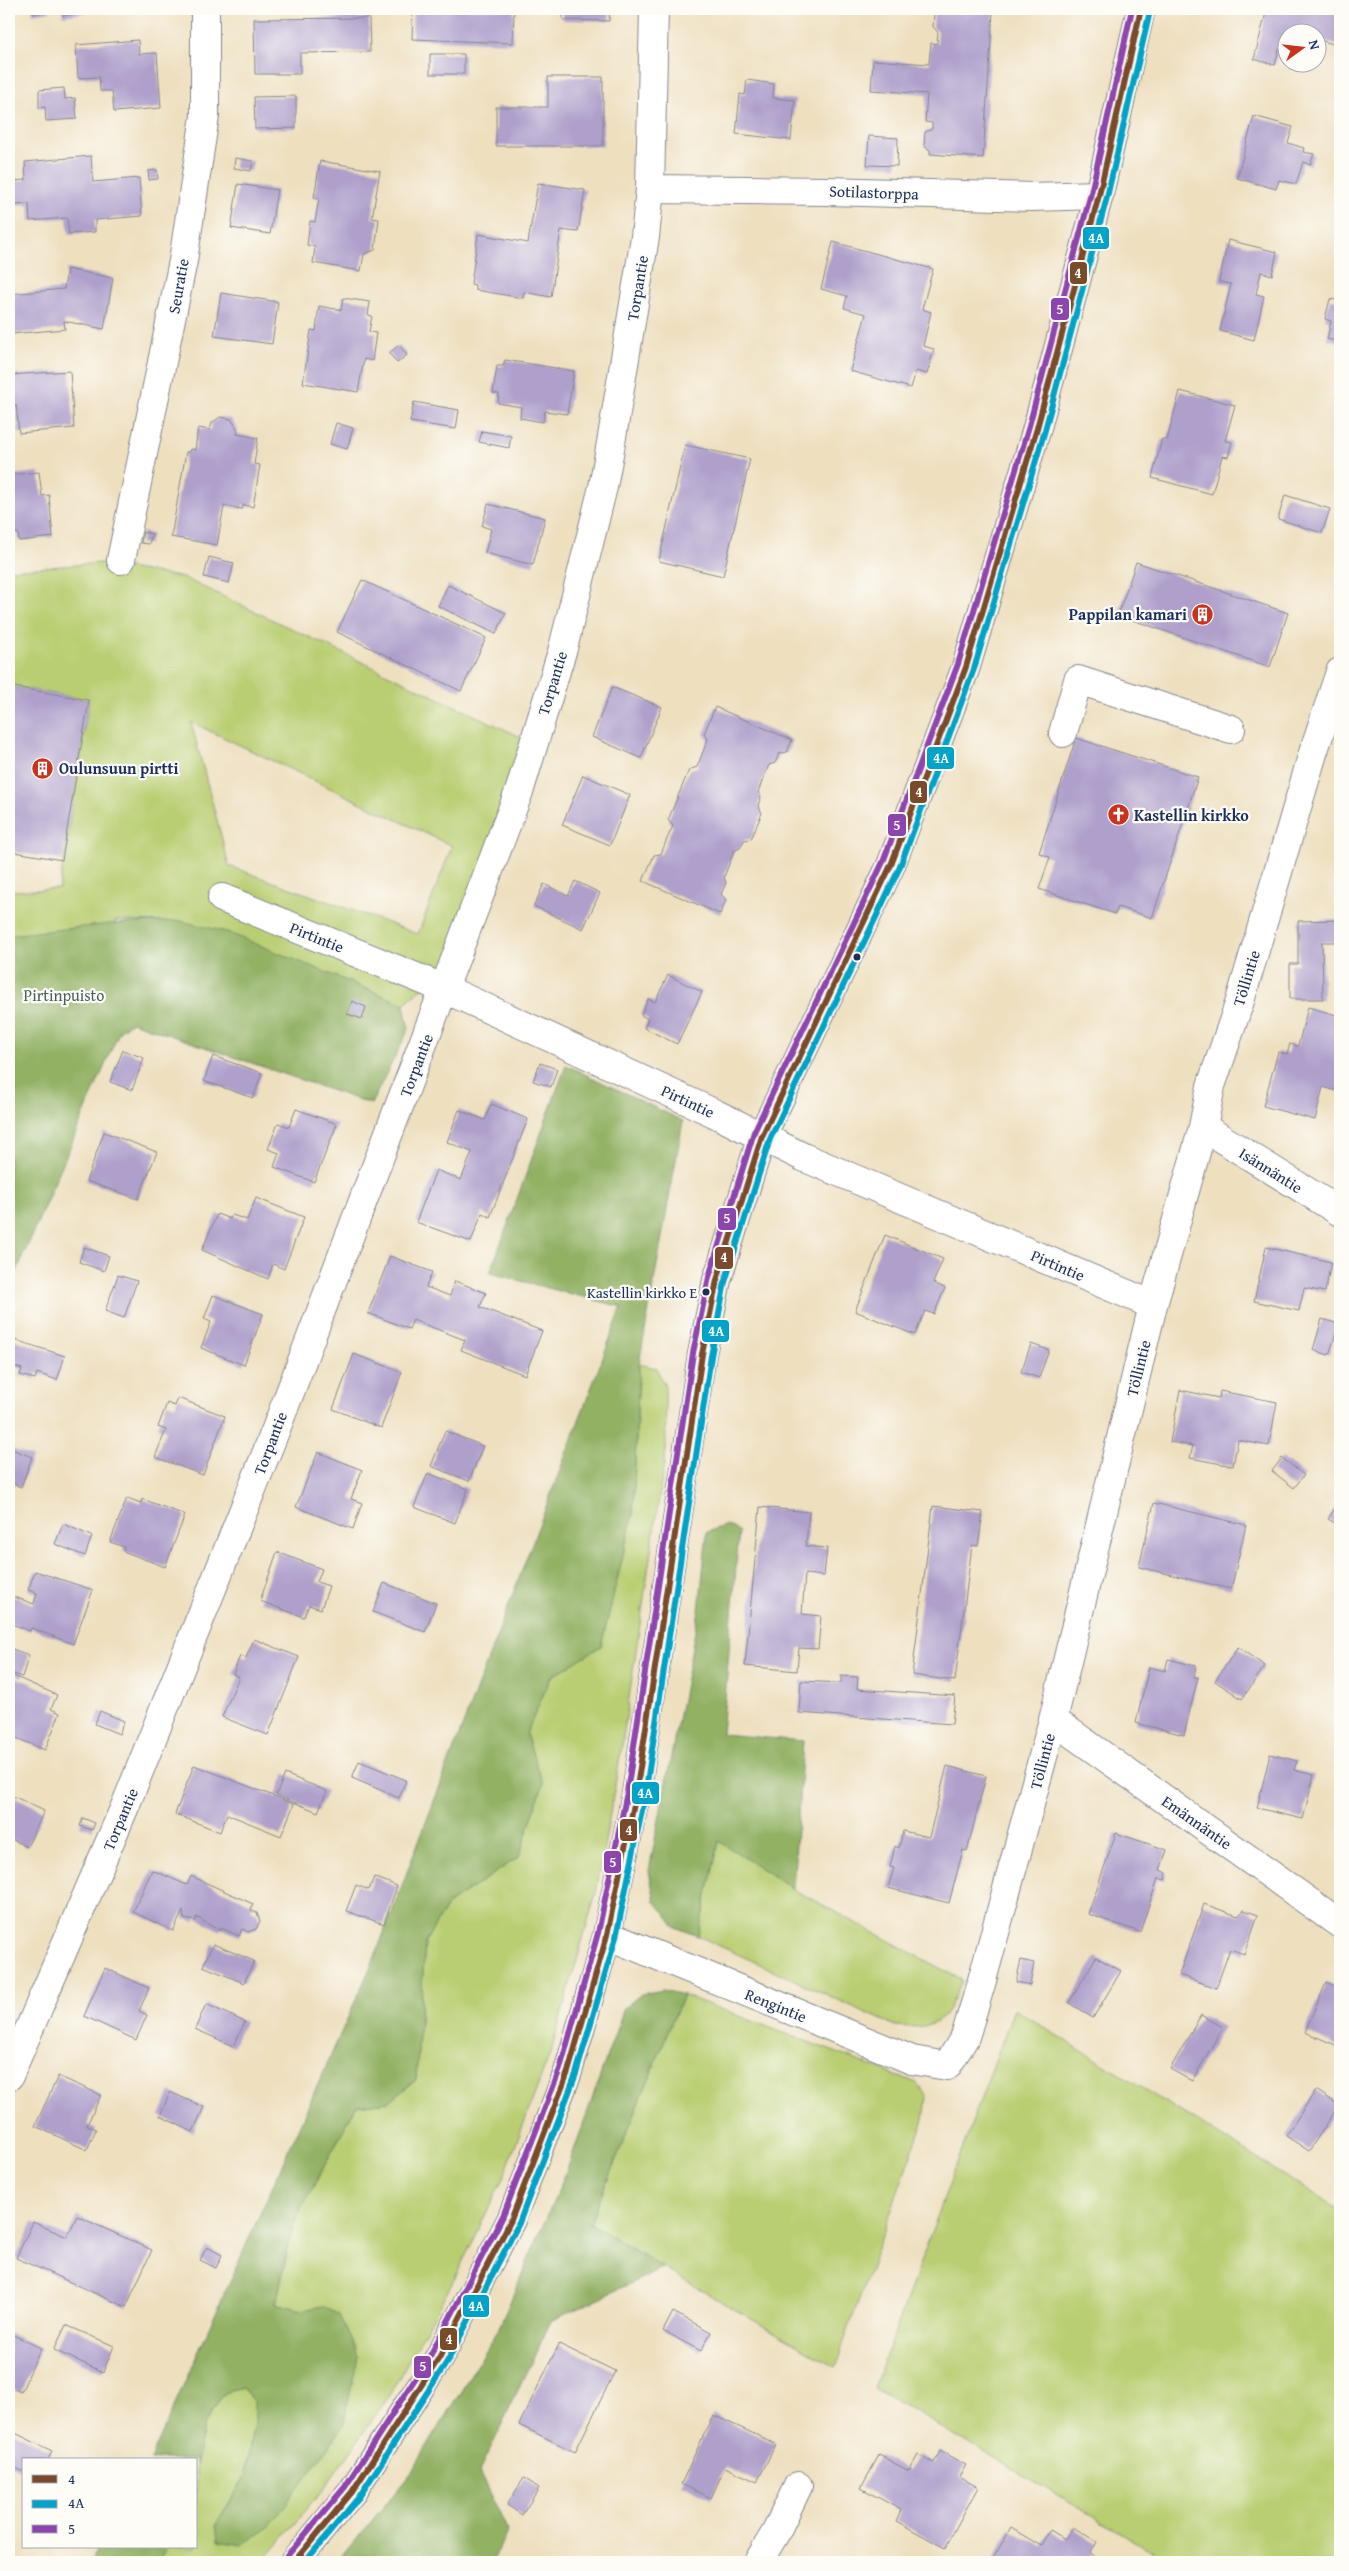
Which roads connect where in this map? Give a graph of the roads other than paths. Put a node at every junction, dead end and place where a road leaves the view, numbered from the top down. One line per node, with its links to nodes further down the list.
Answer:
1 (205, 9): 6 (street, Seuratie)
2 (654, 9): 4 (street, Torpantie)
3 (1141, 9): 5 (main road)
4 (650, 189): 5 (street, Sotilastorppa); 11 (street, Torpantie)
5 (1099, 195): 13 (main road)
6 (121, 560)
7 (1340, 672): 12 (street, Töllintie)
8 (1232, 729): 9 (street)
9 (1063, 733)
10 (222, 898): 11 (street, Pirtintie)
11 (445, 989): 13 (street, Pirtintie); 20 (street, Torpantie)
12 (1202, 1127): 14 (street, Isännäntie); 15 (street, Töllintie)
13 (762, 1136): 15 (street, Pirtintie); 18 (main road)
14 (1340, 1212)
15 (1153, 1305): 16 (street, Töllintie)
16 (1053, 1720): 17 (street, Emännäntie); 19 (street, Töllintie)
17 (1340, 1924)
18 (607, 1935): 19 (street, Rengintie); 22 (main road)
19 (948, 2066)
20 (9, 2076)
21 (798, 2486): 23 (street)
22 (294, 2562)
23 (758, 2562)

